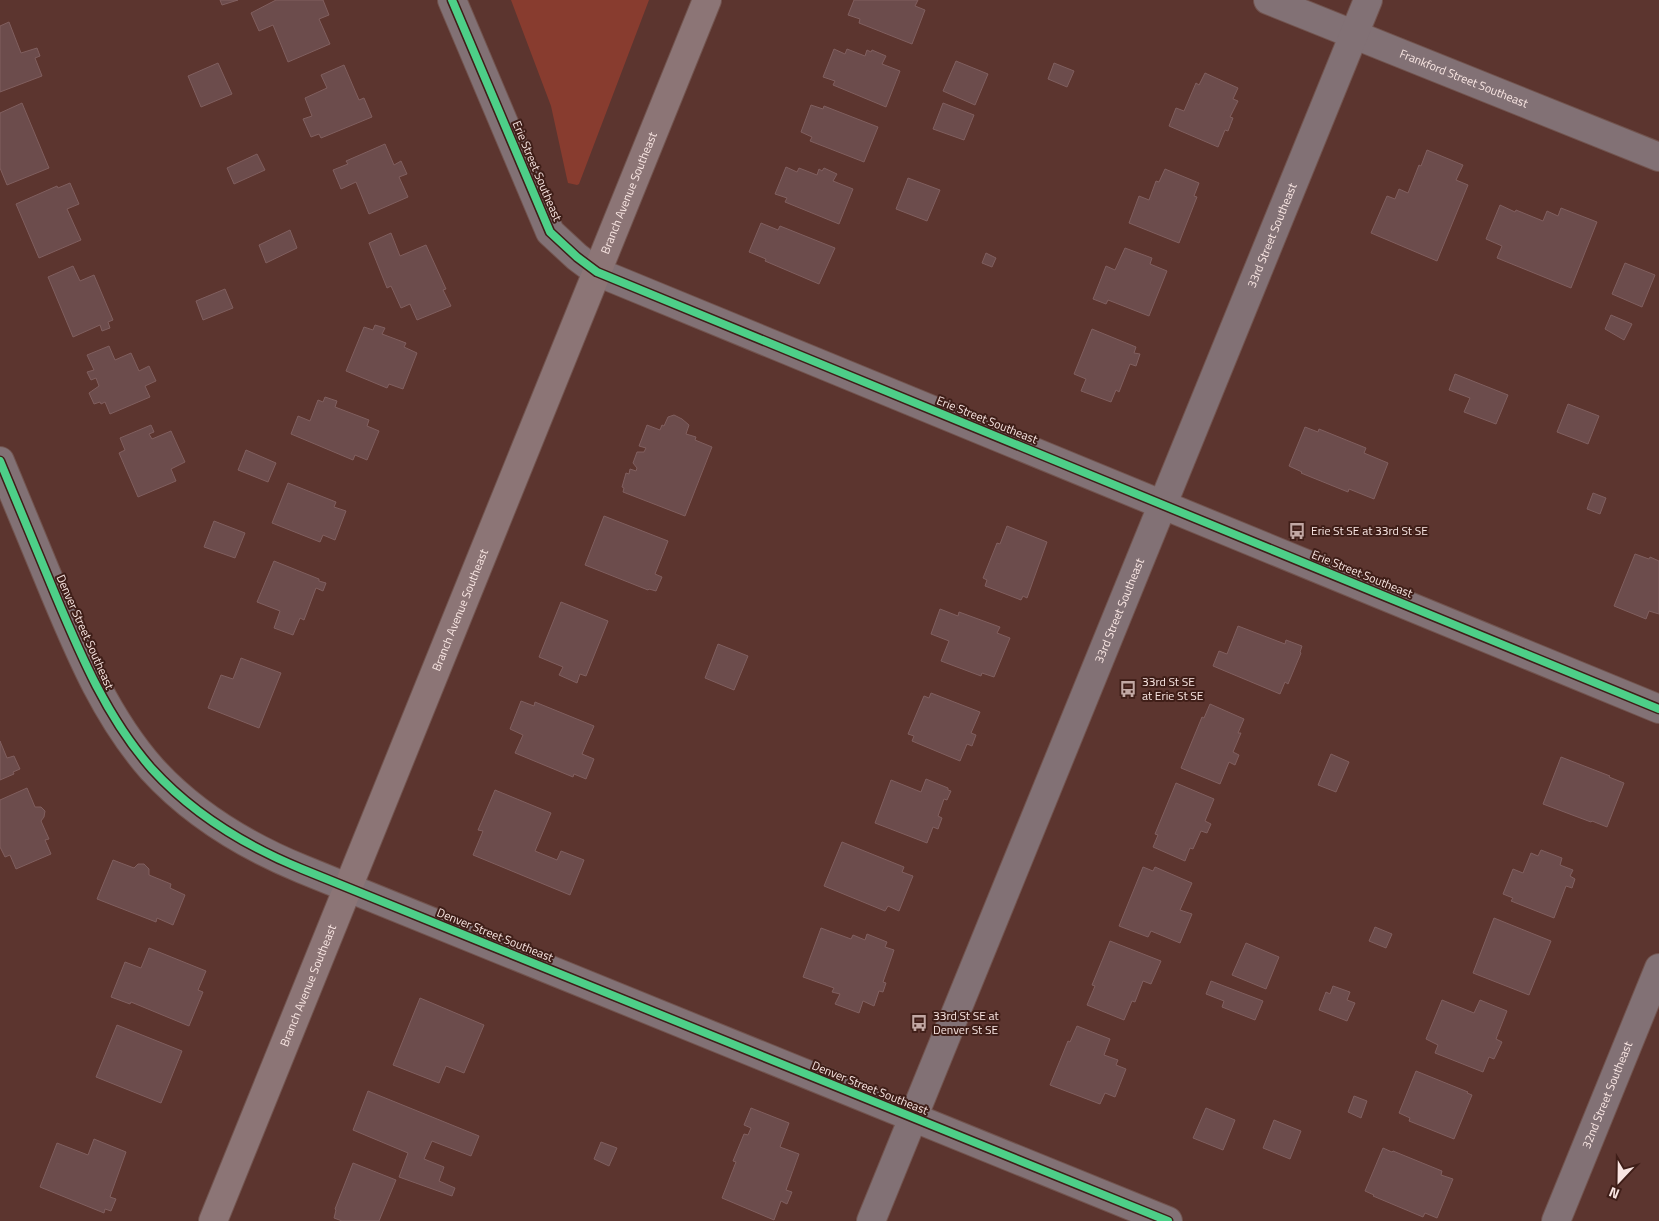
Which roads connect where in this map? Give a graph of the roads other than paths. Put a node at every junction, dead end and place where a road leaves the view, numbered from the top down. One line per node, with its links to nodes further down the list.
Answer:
1 (452, 0): 7 (street, Erie Street Southeast)
2 (707, 0): 7 (highway, Branch Avenue Southeast)
3 (1268, 0): 5 (street, Frankford Street Southeast)
4 (1368, 0): 5 (street, 33rd Street Southeast)
5 (1354, 35): 6 (street, Frankford Street Southeast); 9 (street, 33rd Street Southeast)
6 (1659, 157)
7 (597, 272): 9 (street, Erie Street Southeast); 11 (highway, Branch Avenue Southeast)
8 (0, 461): 11 (street, Denver Street Southeast)
9 (1162, 504): 10 (street, Erie Street Southeast); 13 (street, 33rd Street Southeast)
10 (1659, 708)
11 (348, 888): 13 (street, Denver Street Southeast); 14 (highway, Branch Avenue Southeast)
12 (1659, 968): 17 (street, 32nd Street Southeast)
13 (913, 1118): 15 (street, 33rd Street Southeast); 16 (street, Denver Street Southeast)
14 (212, 1221)
15 (871, 1221)
16 (1168, 1221)
17 (1556, 1221)

